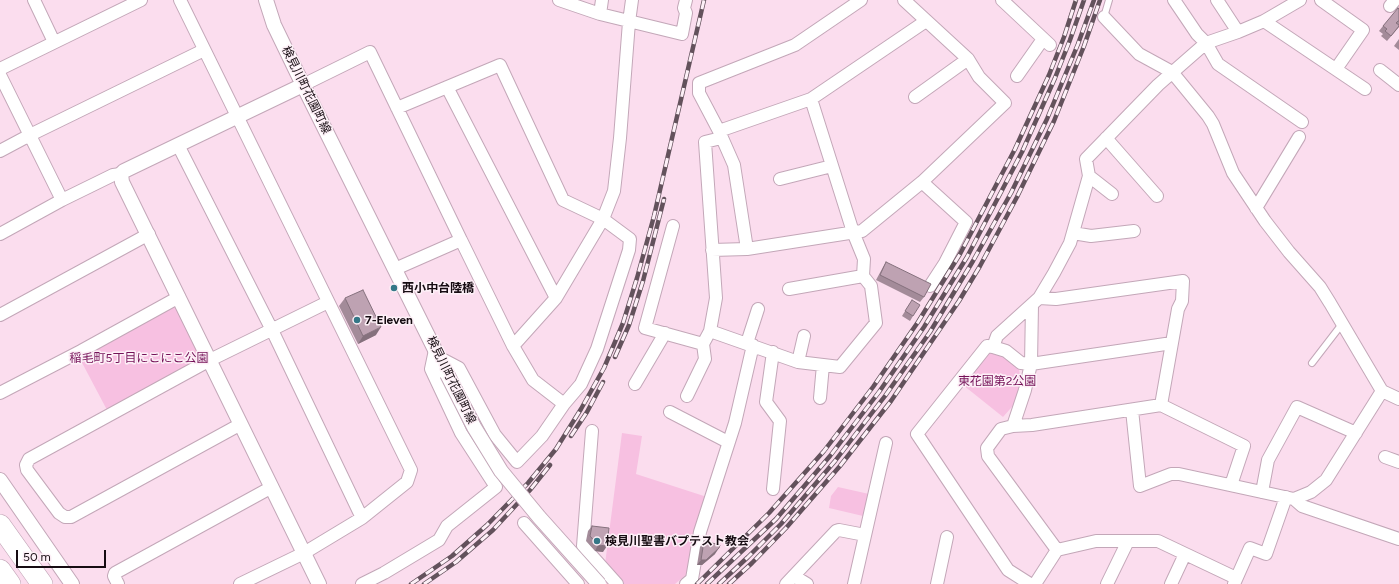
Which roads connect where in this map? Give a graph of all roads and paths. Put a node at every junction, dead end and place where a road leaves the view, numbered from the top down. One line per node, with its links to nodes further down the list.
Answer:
1 (34, 0): 23 (street)
2 (141, 0): 23 (street)
3 (180, 0): 25 (street)
4 (266, 0): 33 (street, 検見川町花園町線)
5 (559, 0): 17 (street)
6 (602, 0): 17 (street)
7 (632, 0): 21 (street)
8 (686, 0): 21 (street)
9 (861, 0): 42 (street)
10 (904, 0): 19 (street)
11 (1002, 0): 32 (street)
12 (1109, 0): 18 (lane)
13 (1174, 0): 24 (street)
14 (1217, 0): 22 (street)
15 (1300, 0): 20 (street)
16 (1321, 0): 28 (street)
17 (600, 14): 21 (street)
18 (1104, 18): 30 (street)
19 (926, 21): 26 (street); 38 (street)
20 (1264, 21): 22 (street); 28 (street)
21 (629, 22): 57 (street)
22 (1238, 32): 24 (street)
23 (54, 42): 27 (street)
24 (1206, 43): 30 (street); 41 (street)
25 (204, 50): 40 (street); 43 (street)
26 (968, 59): 37 (street); 52 (street)
27 (0, 69)
28 (1336, 69): 36 (street)
29 (1380, 70): 34 (street)
30 (1172, 72): 45 (street); 56 (street)
31 (0, 76): 43 (street)
32 (1017, 76)
33 (303, 85): 39 (street); 40 (street); 67 (street, 検見川町花園町線)
34 (1399, 85)
35 (447, 87): 39 (street); 57 (street); 72 (street)
36 (1365, 89)
37 (915, 97)
38 (811, 99): 42 (street); 48 (street)
39 (397, 108): 64 (street)
40 (237, 116): 46 (street); 73 (street)
41 (1302, 122)
42 (720, 134): 65 (street); 66 (street)
43 (30, 135): 47 (street); 55 (street)
44 (1299, 137): 56 (street)
45 (1106, 138): 50 (street); 54 (street)
46 (178, 145): 49 (street); 78 (street)
47 (0, 151)
48 (832, 166): 51 (street); 59 (street)
49 (121, 174): 55 (street); 63 (street)
50 (1089, 176): 53 (street); 61 (street)
51 (780, 179)
52 (922, 182): 59 (street); 69 (street)
53 (1112, 194)
54 (1157, 196)
55 (62, 200): 62 (street)
56 (1256, 208): 77 (street)
57 (603, 219): 72 (street); 100 (street)
58 (674, 226): 80 (street)
59 (853, 232): 65 (street); 68 (street)
60 (1134, 232): 61 (street)
61 (1073, 233): 74 (street)
62 (0, 234)
63 (149, 234): 71 (street); 76 (street)
64 (461, 240): 67 (street); 85 (street)
65 (746, 249): 66 (street)
66 (712, 250): 79 (street)
67 (395, 269): 88 (street, 検見川町花園町線)
68 (863, 276): 70 (street); 93 (street)
69 (930, 286)
70 (789, 289)
71 (179, 297): 89 (street); 96 (street)
72 (556, 298): 85 (street)
73 (328, 302): 78 (street); 118 (street)
74 (1036, 302): 82 (street); 86 (street); 92 (street)
75 (758, 309): 84 (street)
76 (0, 315)
77 (1342, 324): 91 (lane); 95 (street)
78 (272, 330): 89 (street); 118 (street)
79 (710, 331): 83 (street); 84 (street)
80 (665, 333): 83 (street); 94 (street)
81 (804, 336): 90 (street)
82 (1172, 343): 92 (street); 101 (street)
83 (703, 344): 97 (street)
84 (750, 344): 87 (street); 108 (street)
85 (513, 346): 100 (street)
86 (993, 347): 92 (street); 145 (street)
87 (773, 352): 90 (street); 115 (street)
88 (437, 354): 100 (street); 137 (street); 139 (street, 検見川町花園町線, bridge)
89 (210, 360): 104 (street); 104 (street)
90 (798, 362): 93 (street)
91 (1312, 363)
92 (1030, 364): 105 (street)
93 (822, 365): 98 (street)
94 (635, 384)
95 (1382, 391): 99 (street); 107 (street)
96 (0, 393)
97 (687, 396)
98 (820, 398)
99 (1399, 399)
100 (564, 404)
101 (1161, 406): 102 (street); 113 (street)
102 (1132, 410): 105 (street); 113 (street)
103 (670, 412): 108 (street)
104 (241, 424): 114 (street)
105 (1013, 426): 125 (street)
106 (592, 431): 140 (street)
107 (1356, 433): 116 (street); 117 (street)
108 (728, 442): 141 (street)
109 (886, 443): 121 (street)
110 (1385, 457): 111 (street)
111 (1399, 462)
112 (0, 480): 133 (street)
113 (1231, 485): 116 (street)
114 (272, 487): 126 (street); 134 (street)
115 (773, 489)
116 (1262, 492): 117 (street)
117 (1290, 498): 123 (street); 130 (street)
118 (362, 518): 126 (street)
119 (524, 523): 138 (street)
120 (0, 525): 132 (highway)
121 (865, 535): 129 (street); 143 (street)
122 (947, 536): 144 (street)
123 (1399, 540)
124 (1128, 541): 125 (street); 127 (street); 147 (street)
125 (1057, 550): 146 (street)
126 (304, 553): 135 (street); 136 (street)
127 (1185, 554): 130 (street); 148 (street)
128 (0, 570): 131 (highway)
129 (790, 580): 142 (street)
130 (1235, 581)
131 (10, 584)
132 (42, 584)
133 (72, 584)
134 (118, 584)
135 (240, 584)
136 (319, 584)
137 (362, 584)
138 (578, 584)
139 (599, 584)
140 (617, 584)
141 (686, 584)
142 (807, 584)
143 (854, 584)
144 (937, 584)
145 (1030, 584)
146 (1035, 584)
147 (1107, 584)
148 (1171, 584)

